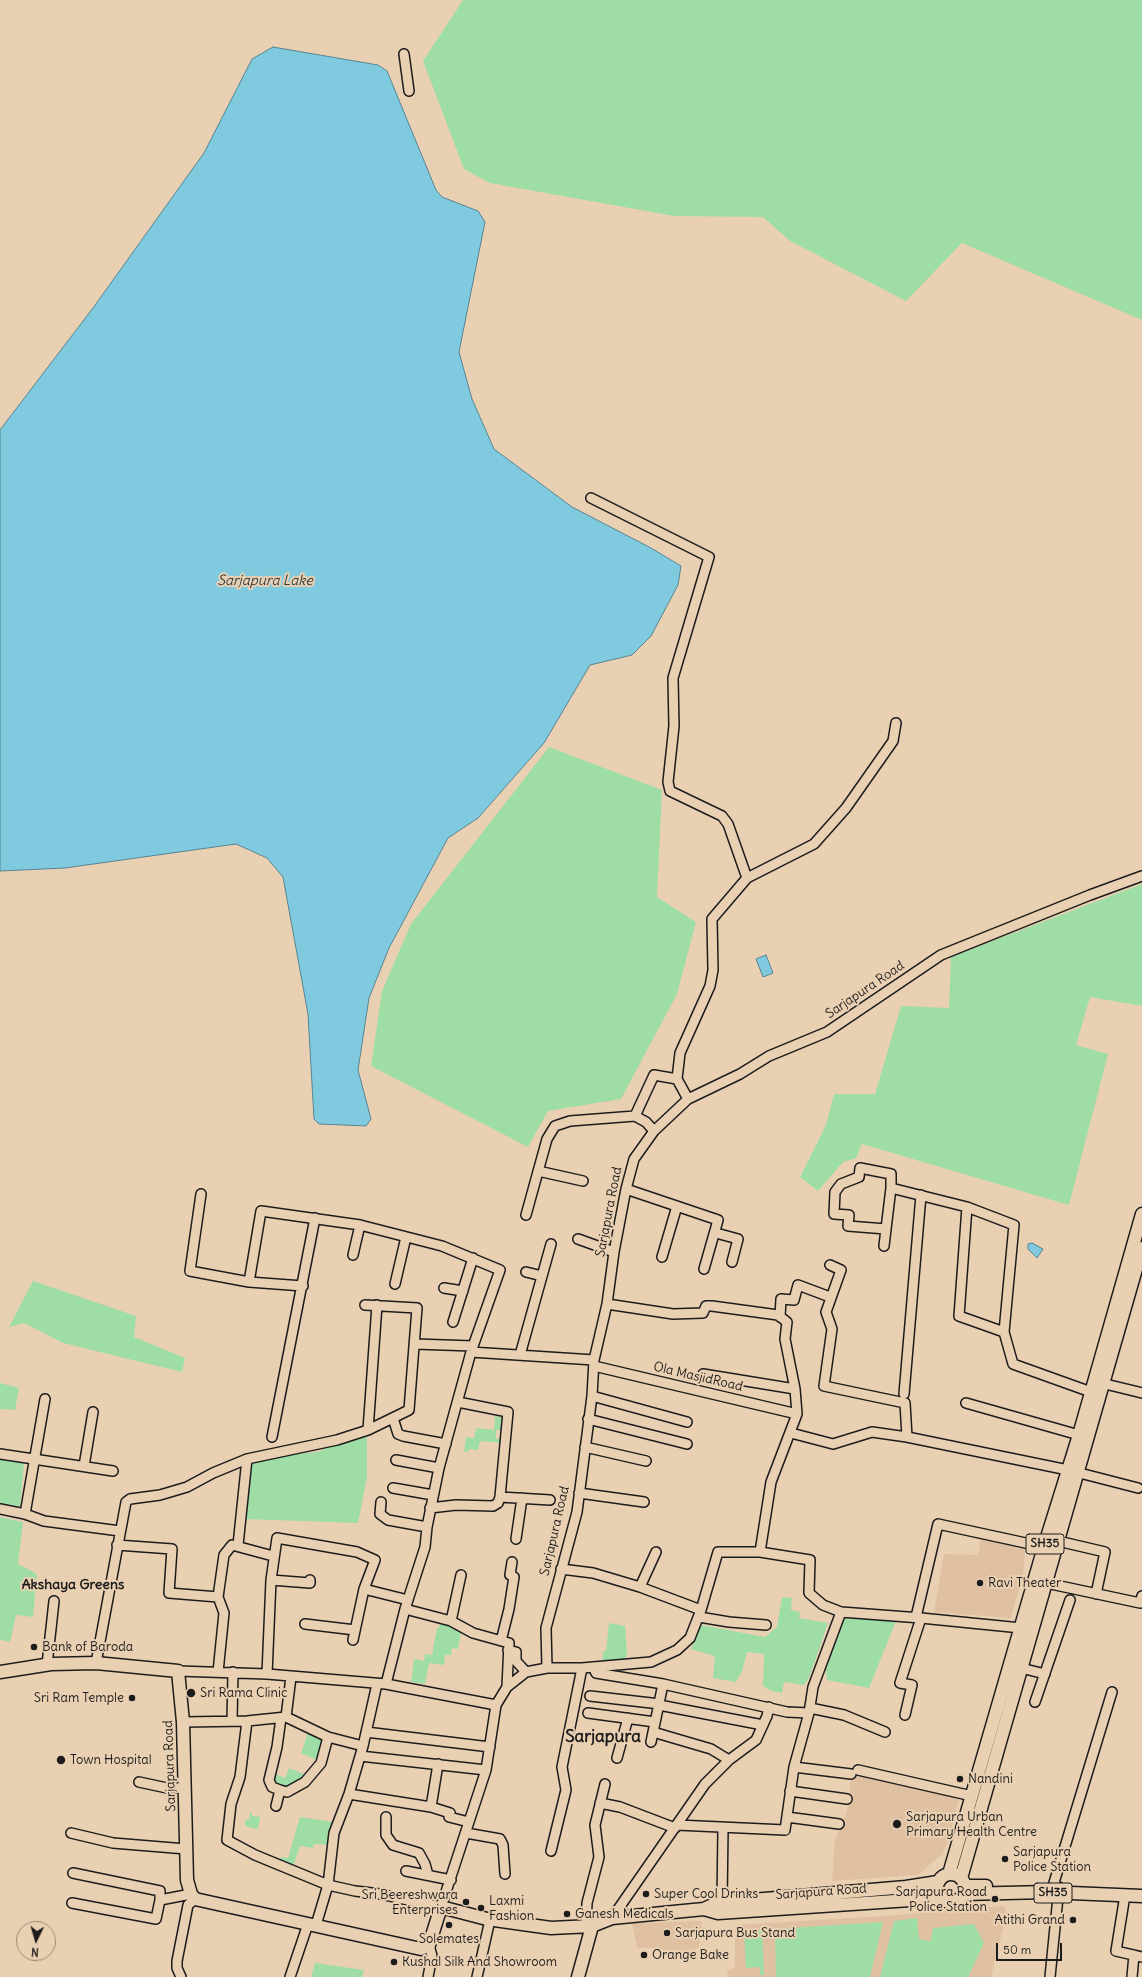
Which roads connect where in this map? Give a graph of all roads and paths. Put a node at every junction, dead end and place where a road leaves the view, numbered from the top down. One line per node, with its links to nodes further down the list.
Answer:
1 (404, 54): 2 (street)
2 (409, 91)
3 (591, 498): 6 (street)
4 (896, 723): 6 (street)
5 (1142, 876): 8 (street, Sarjapura Road)
6 (747, 878): 7 (street)
7 (678, 1079): 8 (street); 9 (street)
8 (688, 1099): 10 (street, Sarjapura Road)
9 (635, 1116): 10 (street); 11 (street)
10 (654, 1131): 14 (street, Sarjapura Road)
11 (538, 1171): 12 (street); 20 (street)
12 (584, 1181)
13 (891, 1188): 16 (street); 23 (street); 23 (street)
14 (626, 1189): 17 (street); 30 (street, Sarjapura Road)
15 (201, 1194): 39 (street)
16 (921, 1195): 18 (street); 58 (street)
17 (677, 1206): 24 (street); 32 (street)
18 (968, 1207): 50 (street); 50 (street)
19 (1142, 1214): 56 (main road, SH35)
20 (526, 1215)
21 (315, 1218): 22 (street); 39 (street); 41 (street)
22 (360, 1225): 25 (street); 31 (street)
23 (886, 1229): 28 (street)
24 (716, 1233): 34 (street); 36 (street)
25 (406, 1237): 33 (street); 40 (street)
26 (578, 1238): 30 (street)
27 (551, 1244): 38 (street)
28 (884, 1246)
29 (1142, 1248): 56 (main road, SH35)
30 (614, 1252): 46 (street, Sarjapura Road)
31 (353, 1256)
32 (662, 1257)
33 (472, 1258): 43 (street); 52 (street)
34 (732, 1262)
35 (830, 1265): 44 (street)
36 (704, 1269)
37 (526, 1272): 38 (street)
38 (542, 1276): 53 (street)
39 (249, 1282): 41 (street)
40 (395, 1284)
41 (303, 1286): 72 (street)
42 (444, 1288): 43 (street)
43 (463, 1291): 49 (street)
44 (830, 1297): 48 (street); 73 (street)
45 (365, 1304): 47 (street)
46 (607, 1304): 48 (street); 54 (street, Sarjapura Road)
47 (377, 1305): 51 (street); 69 (street)
48 (780, 1317): 57 (street)
49 (453, 1322)
50 (1004, 1332): 56 (street)
51 (415, 1344): 52 (street, Ola MasjidRoad); 66 (street)
52 (472, 1349): 53 (street, Ola MasjidRoad); 62 (street)
53 (520, 1355): 54 (street, Ola MasjidRoad)
54 (594, 1363): 60 (street, Sarjapura Road); 65 (street, Ola MasjidRoad)
55 (703, 1374): 57 (street)
56 (1096, 1386): 59 (street); 71 (main road, SH35); 85 (main road, SH35)
57 (795, 1389): 65 (street)
58 (904, 1394)
59 (1142, 1394)
60 (592, 1396): 67 (street, Sarjapura Road); 68 (street)
61 (45, 1399): 78 (street)
62 (458, 1402): 74 (street); 90 (street)
63 (966, 1403): 71 (street)
64 (93, 1412): 82 (street)
65 (797, 1414): 70 (street)
66 (393, 1418): 69 (street); 74 (street)
67 (588, 1419): 75 (street); 76 (street, Sarjapura Road)
68 (687, 1422)
69 (368, 1430): 79 (street)
70 (791, 1433): 73 (street); 106 (street)
71 (1079, 1435): 85 (main road, SH35)
72 (272, 1437)
73 (907, 1437): 85 (street)
74 (446, 1444): 83 (street)
75 (688, 1444)
76 (585, 1447): 81 (street); 88 (street, Sarjapura Road)
77 (0, 1454): 78 (street)
78 (35, 1459): 82 (street); 97 (street)
79 (247, 1459): 99 (street); 103 (street)
80 (396, 1460): 83 (street)
81 (646, 1461)
82 (84, 1466): 84 (street)
83 (439, 1468): 89 (street)
84 (113, 1471)
85 (1073, 1471): 87 (street); 101 (main road, SH35); 104 (main road, SH35)
86 (393, 1488): 89 (street)
87 (1138, 1488)
88 (579, 1493): 94 (street); 109 (street, Sarjapura Road)
89 (433, 1495): 95 (street)
90 (500, 1497): 91 (street); 95 (street)
91 (522, 1498): 92 (street); 100 (street)
92 (550, 1500)
93 (381, 1502): 98 (street)
94 (644, 1502)
95 (430, 1508): 98 (street)
96 (0, 1509): 97 (street)
97 (25, 1514): 99 (street)
98 (427, 1527): 119 (street)
99 (120, 1531): 102 (street)
100 (516, 1539)
101 (1058, 1541): 113 (main road, SH35); 116 (street)
102 (117, 1545): 118 (street); 135 (street)
103 (238, 1545): 107 (street); 118 (street)
104 (1044, 1547): 123 (main road, SH35); 126 (street)
105 (656, 1552): 114 (street)
106 (760, 1552): 124 (street); 125 (street)
107 (273, 1556): 111 (street); 115 (street)
108 (512, 1562): 133 (street)
109 (561, 1569): 114 (street); 138 (street, Sarjapura Road)
110 (461, 1575): 127 (street)
111 (271, 1580): 112 (street); 146 (street)
112 (310, 1580)
113 (1046, 1583): 116 (street); 123 (main road, SH35)
114 (640, 1587): 125 (street)
115 (364, 1589): 119 (street); 131 (street)
116 (1096, 1594): 117 (street)
117 (1142, 1596)
118 (218, 1597): 143 (street)
119 (408, 1600): 122 (street)
120 (1070, 1600): 147 (street)
121 (54, 1601): 136 (street)
122 (405, 1609): 127 (street); 149 (street)
123 (1033, 1609): 130 (main road, SH35); 140 (main road, SH35)
124 (841, 1612): 126 (street); 158 (street)
125 (700, 1613): 129 (street); 137 (street)
126 (918, 1618): 130 (street); 160 (street)
127 (451, 1621): 133 (street)
128 (305, 1624): 131 (street)
129 (766, 1625)
130 (1021, 1628): 187 (main road, SH35)
131 (355, 1630): 132 (street)
132 (353, 1640)
133 (501, 1641): 134 (street)
134 (508, 1650): 145 (street); 151 (street)
135 (96, 1663): 136 (main road); 141 (main road)
136 (47, 1665): 142 (main road)
137 (593, 1667): 139 (street); 150 (street)
138 (546, 1668): 139 (street); 145 (street)
139 (582, 1668): 201 (street)
140 (1021, 1668): 147 (street); 210 (main road, SH35)
141 (178, 1671): 143 (street); 165 (main road, Sarjapura Road)
142 (0, 1672)
143 (218, 1672): 144 (street)
144 (233, 1672): 146 (street); 164 (street)
145 (526, 1672): 151 (street)
146 (268, 1674): 148 (street)
147 (1045, 1674): 154 (street)
148 (291, 1677): 149 (street); 161 (street)
149 (381, 1684): 155 (street); 168 (street)
150 (663, 1684): 156 (street); 157 (street)
151 (507, 1687): 155 (street)
152 (1112, 1692): 211 (street)
153 (590, 1696): 156 (street)
154 (1035, 1702)
155 (496, 1705): 174 (street)
156 (659, 1705): 166 (street); 167 (street)
157 (769, 1708): 158 (street); 167 (street)
158 (809, 1710): 170 (street); 179 (street)
159 (588, 1713): 162 (street)
160 (905, 1715)
161 (283, 1718): 163 (street); 171 (street); 184 (street)
162 (628, 1718): 166 (street); 176 (street)
163 (247, 1720): 164 (street); 209 (street)
164 (232, 1721): 165 (street)
165 (183, 1722): 183 (main road, Sarjapura Road)
166 (655, 1722): 169 (street)
167 (763, 1725): 177 (street)
168 (366, 1732): 173 (street); 174 (street)
169 (653, 1732): 172 (street); 177 (street)
170 (885, 1732)
171 (328, 1737): 173 (street); 184 (street)
172 (651, 1742)
173 (363, 1746): 175 (street)
174 (490, 1747): 180 (street)
175 (360, 1756): 178 (street); 186 (street)
176 (617, 1758)
177 (729, 1760): 196 (street)
178 (438, 1764): 180 (street); 191 (street)
179 (794, 1767): 185 (street); 187 (street)
180 (486, 1770): 194 (street)
181 (139, 1782): 183 (street)
182 (605, 1784): 189 (street)
183 (185, 1788): 200 (main road, Sarjapura Road)
184 (280, 1790): 190 (street)
185 (790, 1791): 188 (street); 193 (street)
186 (349, 1794): 191 (street); 209 (street)
187 (972, 1796): 205 (main road, SH35)
188 (847, 1799)
189 (600, 1803): 196 (street); 226 (street)
190 (276, 1806)
191 (431, 1807): 194 (street)
192 (386, 1818): 206 (street)
193 (787, 1818): 195 (street); 197 (street)
194 (469, 1822): 198 (street)
195 (839, 1824)
196 (676, 1826): 197 (street); 223 (street)
197 (723, 1828): 220 (street)
198 (466, 1832): 204 (street); 207 (street)
199 (72, 1834): 200 (street)
200 (186, 1849): 214 (main road, Sarjapura Road)
201 (551, 1851)
202 (406, 1870): 206 (street)
203 (74, 1873): 218 (street)
204 (505, 1874)
205 (949, 1874): 208 (main road); 210 (main road)
206 (428, 1875): 207 (street)
207 (450, 1880): 221 (street)
208 (938, 1882): 216 (main road); 217 (main road, Sarjapura Road)
209 (328, 1885): 221 (street); 225 (street)
210 (963, 1886): 211 (main road, SH35); 216 (main road)
211 (1057, 1888): 212 (main road); 213 (main road, SH35); 234 (street)
212 (1142, 1889)
213 (1125, 1895): 215 (main road, SH35); 228 (street)
214 (193, 1896): 218 (street); 225 (main road); 229 (street)
215 (1142, 1896)
216 (940, 1898): 217 (main road, Sarjapura Road)
217 (839, 1899): 220 (main road, Sarjapura Road); 222 (main road, Sarjapura Road)
218 (160, 1900): 219 (street)
219 (72, 1903)
220 (722, 1903): 222 (main road, Sarjapura Road)
221 (441, 1907): 224 (main road, Sarjapura Road); 227 (main road)
222 (704, 1909): 223 (main road, Sarjapura Road)
223 (612, 1918): 226 (main road, Sarjapura Road)
224 (490, 1920): 226 (main road, Sarjapura Road); 232 (street)
225 (312, 1924): 227 (main road); 230 (street)
226 (589, 1926): 233 (main road)
227 (429, 1945): 231 (street)
228 (1138, 1956): 235 (street)
229 (181, 1977)
230 (290, 1977)
231 (428, 1977)
232 (477, 1977)
233 (578, 1977)
234 (1050, 1977)
235 (1132, 1977)

